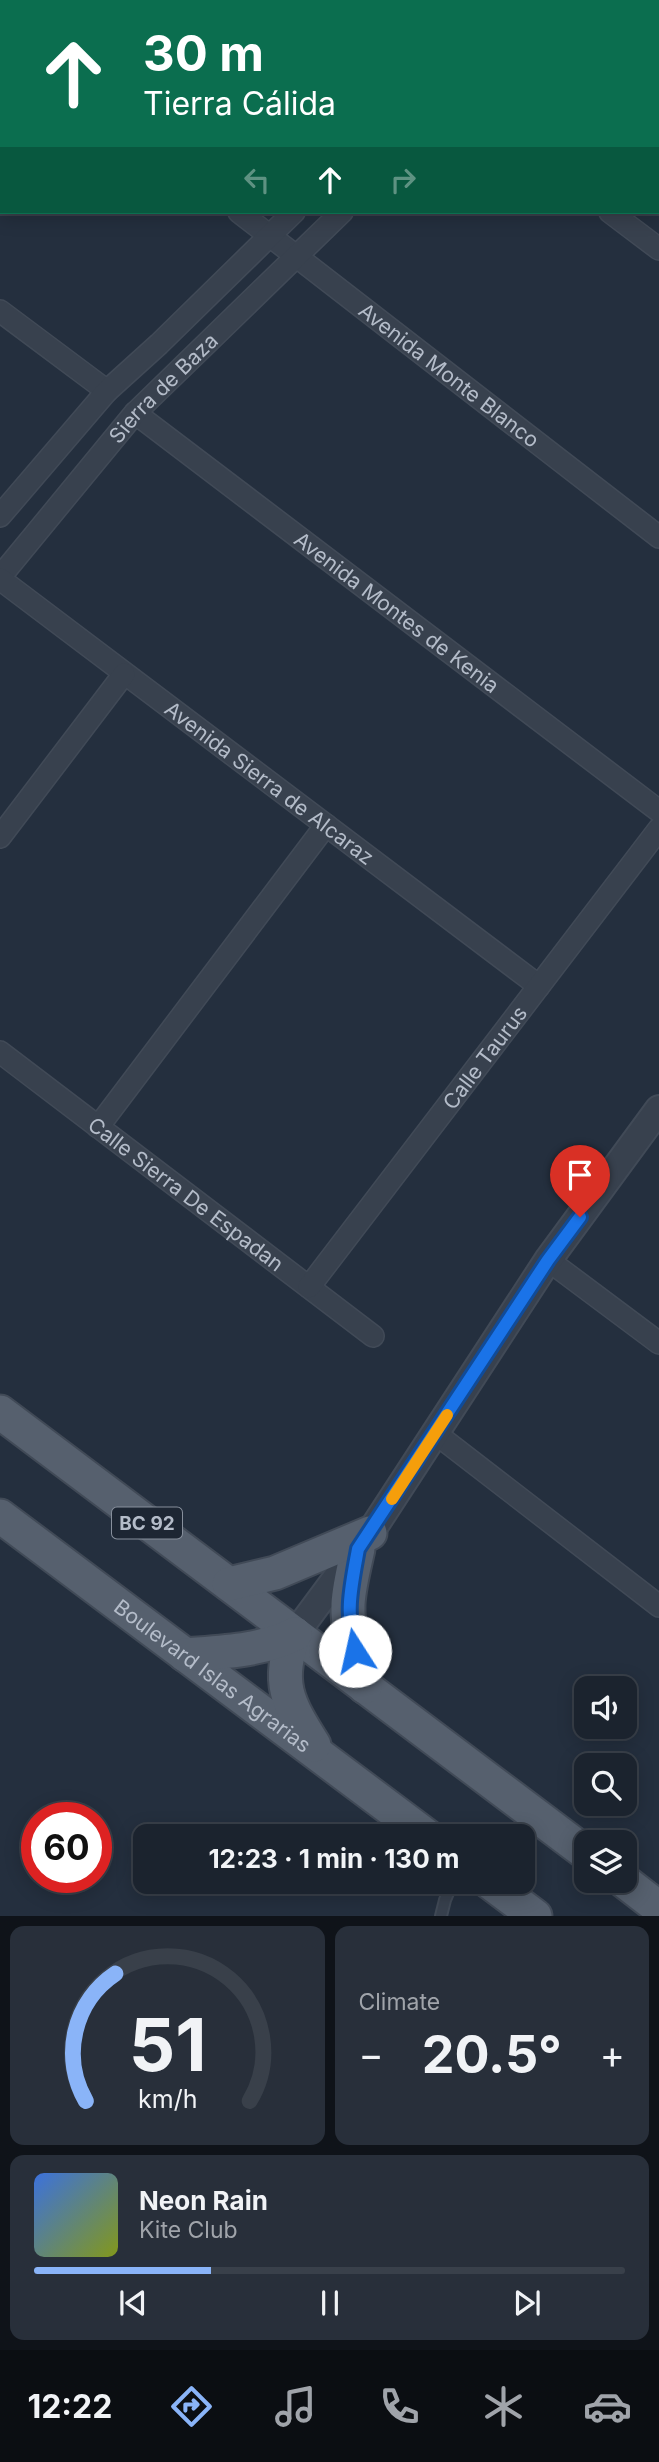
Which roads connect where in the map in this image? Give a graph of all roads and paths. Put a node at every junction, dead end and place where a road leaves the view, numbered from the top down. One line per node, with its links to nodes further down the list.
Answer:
1 (242, 214): 5 (street, Avenida Monte Blanco)
2 (292, 214): 5 (street, Sierra de Baza)
3 (340, 214): 7 (street, Sierra de Baza)
4 (613, 214): 6 (street)
5 (269, 235): 7 (street, Avenida Monte Blanco); 9 (street, Sierra de Baza)
6 (659, 249)
7 (296, 256): 10 (street, Sierra de Baza); 12 (street, Avenida Monte Blanco)
8 (0, 310): 9 (street)
9 (107, 391): 11 (street, Sierra de Baza)
10 (135, 413): 13 (street, Sierra de Baza); 15 (street, Avenida Montes de Kenia)
11 (0, 516)
12 (659, 537)
13 (0, 578): 14 (street, Avenida Sierra de Alcaraz)
14 (124, 674): 16 (street, Avenida Sierra de Alcaraz); 18 (street)
15 (659, 811)
16 (326, 825): 19 (street, Avenida Sierra de Alcaraz); 22 (street)
17 (659, 829): 19 (street, Calle Taurus)
18 (0, 837)
19 (539, 986): 24 (street, Calle Taurus)
20 (0, 1052): 22 (street, Calle Sierra De Espadan)
21 (659, 1109): 23 (street)
22 (98, 1127): 24 (street, Calle Sierra De Espadan)
23 (548, 1260): 26 (street); 28 (street)
24 (309, 1287): 25 (street, Calle Sierra De Espadan)
25 (373, 1336)
26 (659, 1343)
27 (0, 1412): 31 (main road, BC 92)
28 (435, 1433): 30 (street); 32 (street)
29 (0, 1516): 34 (main road, Boulevard Islas Agrarias)
30 (364, 1541): 31 (main road); 33 (street); 35 (main road)
31 (229, 1584): 33 (main road, BC 92)
32 (659, 1606)
33 (295, 1634): 34 (main road); 35 (main road, BC 92); 36 (main road)
34 (185, 1655): 36 (main road, Boulevard Islas Agrarias)
35 (365, 1687): 38 (main road, BC 92)
36 (322, 1758): 37 (main road, Boulevard Islas Agrarias)
37 (411, 1824)
38 (574, 1844)
39 (637, 1891): 42 (main road)
40 (447, 1894): 43 (lane)
41 (505, 1894): 44 (main road)
42 (659, 1908)
43 (441, 1916)
44 (535, 1916)

